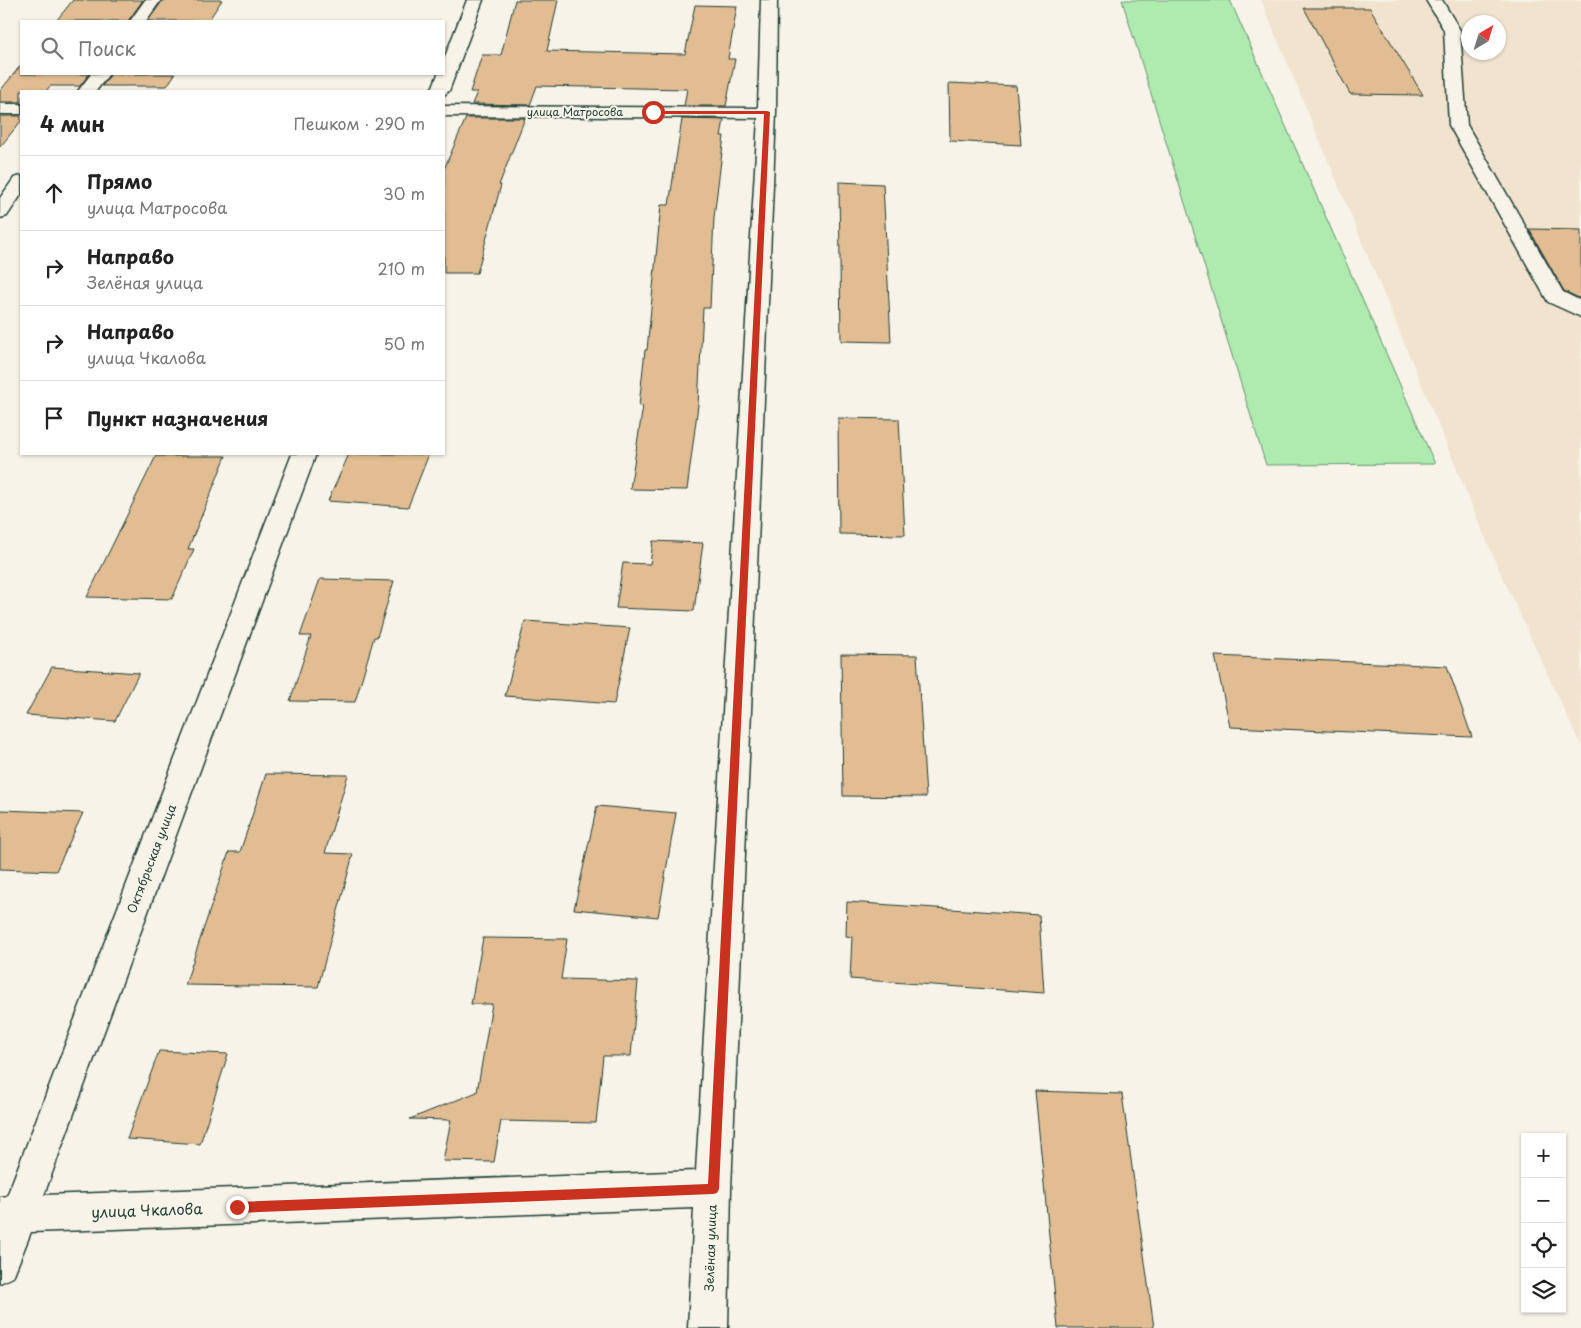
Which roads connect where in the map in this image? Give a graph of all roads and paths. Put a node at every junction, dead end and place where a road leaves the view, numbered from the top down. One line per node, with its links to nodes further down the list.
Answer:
1 (153, 0): 5 (street)
2 (475, 0): 8 (street)
3 (769, 0): 12 (street, Зелёная улица)
4 (1434, 0): 15 (street)
5 (139, 20)
6 (99, 75): 7 (street)
7 (89, 90)
8 (440, 90)
9 (0, 109): 10 (street)
10 (20, 109)
11 (445, 111): 12 (street, улица Матросова)
12 (767, 112): 17 (street, Зелёная улица)
13 (20, 183): 14 (street)
14 (0, 212)
15 (1581, 310)
16 (304, 455): 18 (street, Октябрьская улица)
17 (713, 1189): 18 (street, улица Чкалова); 20 (street, Зелёная улица)
18 (9, 1215): 19 (street, Октябрьская улица)
19 (0, 1264)
20 (708, 1328)

